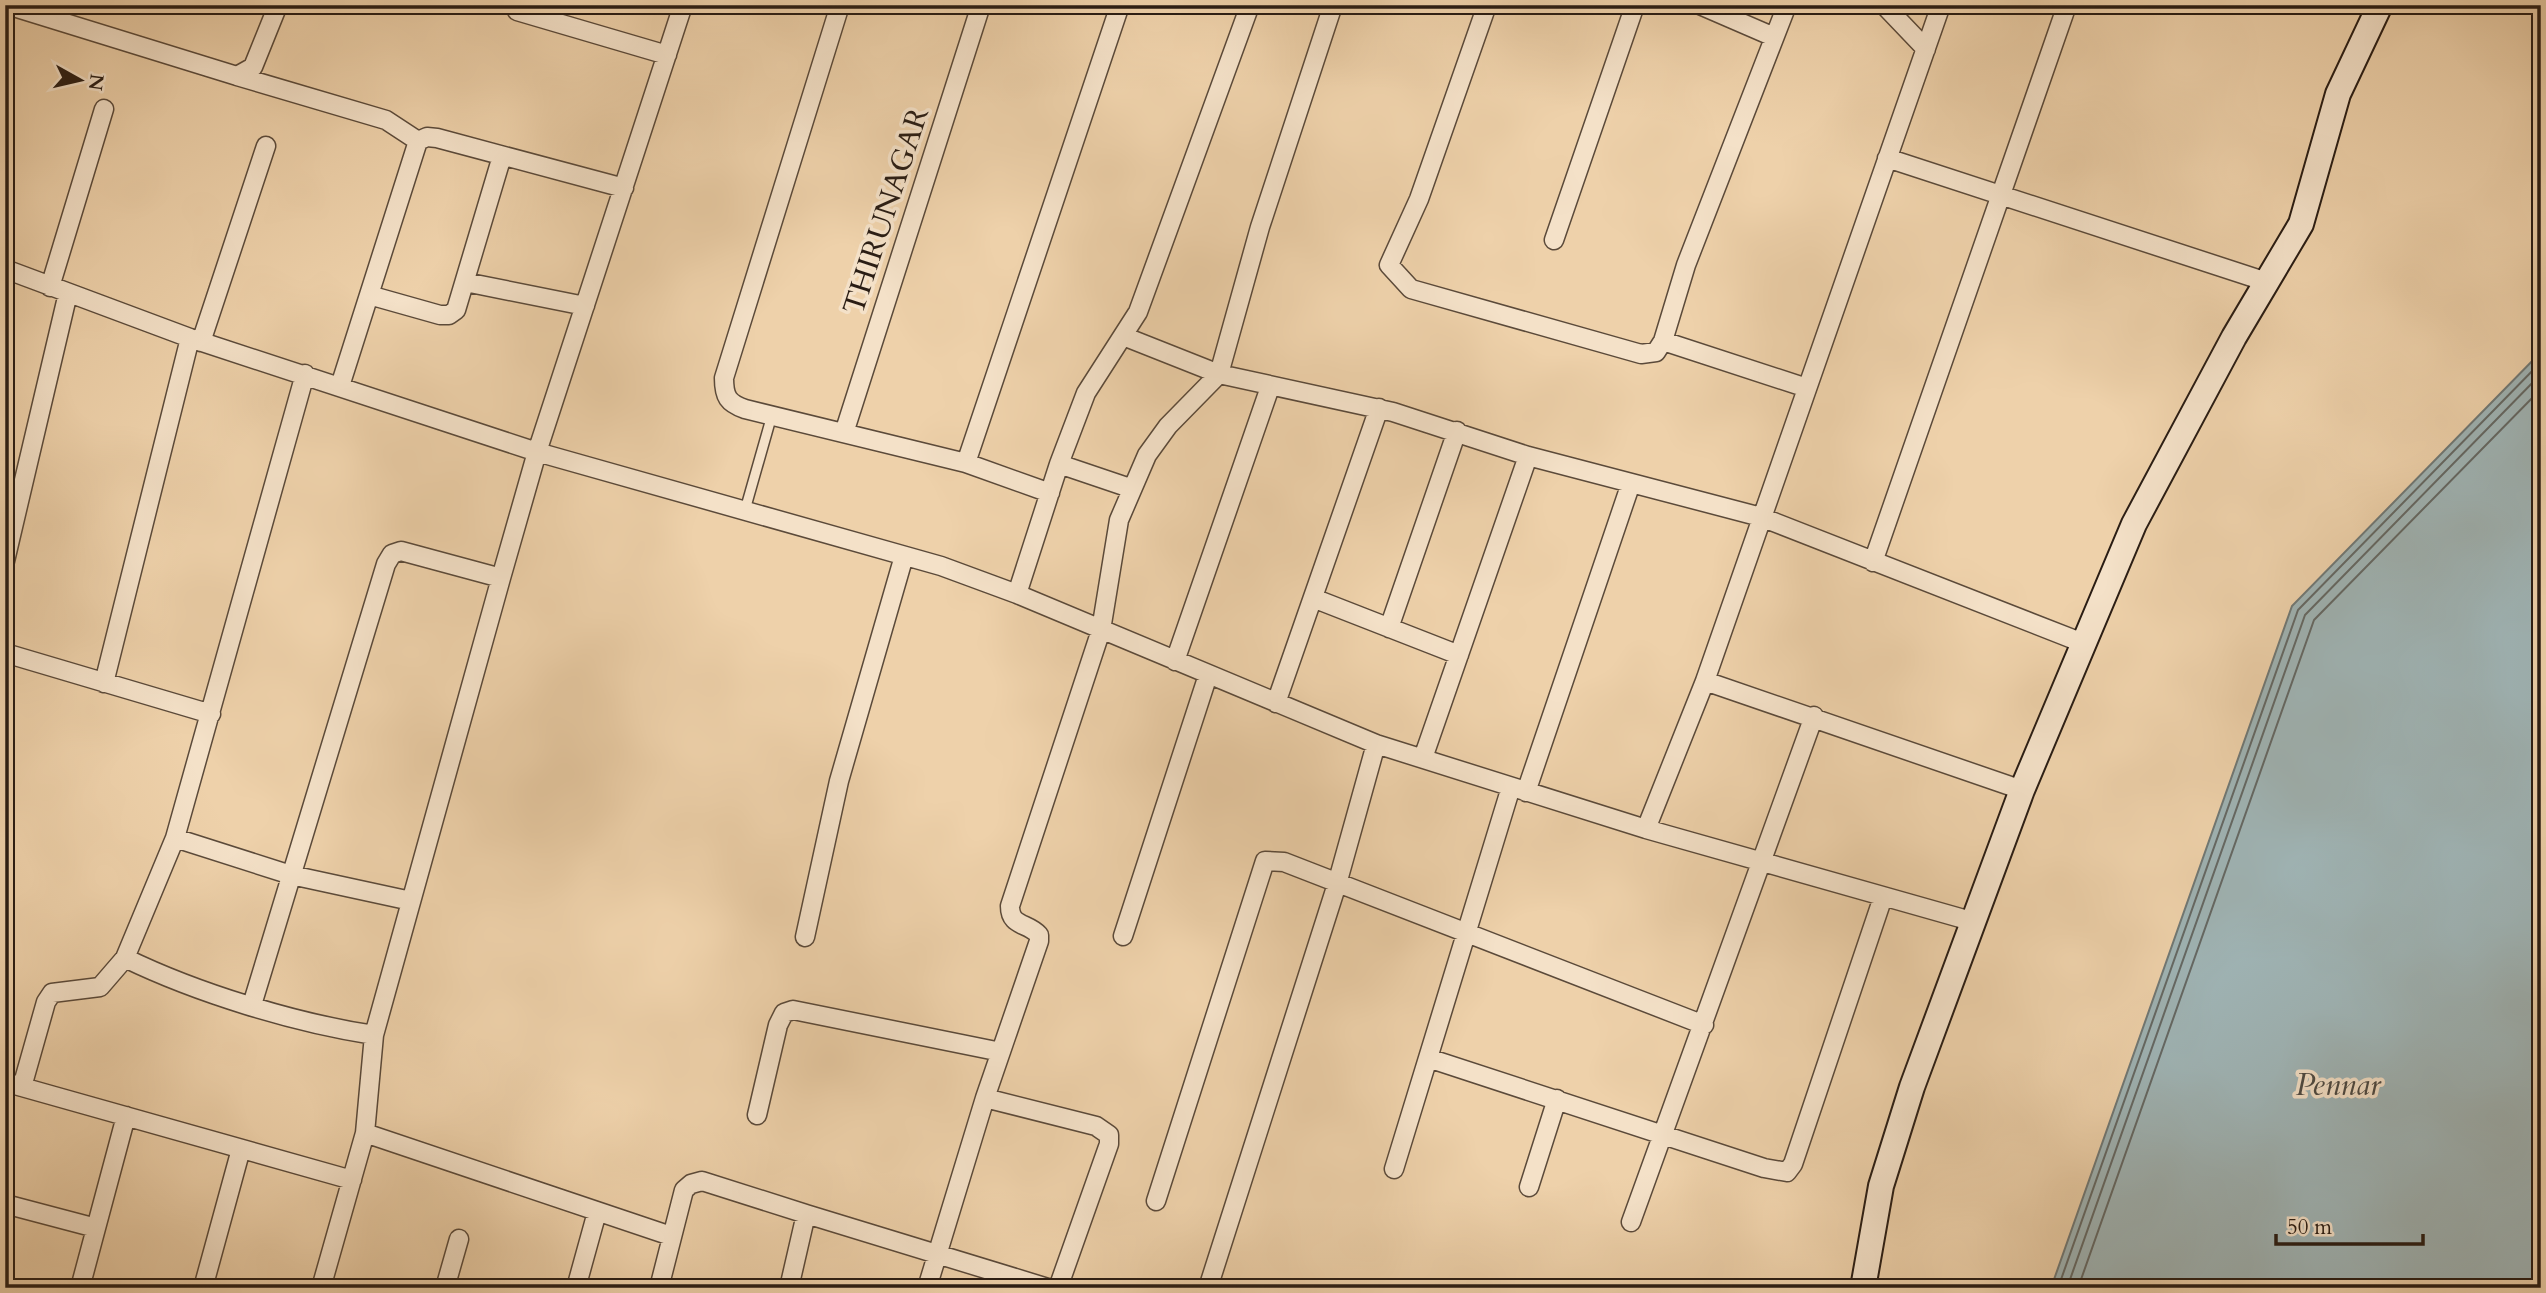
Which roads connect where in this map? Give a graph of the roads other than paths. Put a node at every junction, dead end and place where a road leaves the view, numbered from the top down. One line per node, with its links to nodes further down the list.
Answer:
1 (7, 5): 21 (street)
2 (278, 5): 21 (street)
3 (683, 5): 20 (street)
4 (840, 5): 46 (street)
5 (981, 5): 48 (street, THIRUNAGAR)
6 (1120, 5): 51 (street)
7 (1250, 5): 37 (street)
8 (1333, 5): 41 (street)
9 (1486, 5): 39 (street)
10 (1635, 5): 29 (street)
11 (1700, 5): 18 (street)
12 (1787, 5): 18 (street)
13 (1884, 5): 19 (street)
14 (1941, 5): 19 (street)
15 (2067, 5): 28 (street)
16 (2380, 5): 32 (main road)
17 (517, 10): 20 (street)
18 (1774, 37): 39 (street)
19 (1926, 49): 26 (street)
20 (667, 55): 27 (street)
21 (237, 76): 23 (street)
22 (104, 109): 33 (street)
23 (418, 141): 25 (street); 35 (street)
24 (266, 146): 38 (street)
25 (502, 156): 27 (street); 31 (street)
26 (1888, 158): 28 (street); 44 (street)
27 (624, 188): 36 (street)
28 (2002, 196): 32 (street); 60 (street)
29 (1554, 240)
30 (5, 269): 33 (street)
31 (465, 282): 35 (street); 36 (street)
32 (2267, 282): 66 (main road)
33 (50, 287): 34 (street)
34 (68, 293): 38 (street); 59 (street)
35 (369, 295): 42 (street)
36 (585, 306): 49 (street)
37 (1123, 336): 41 (street); 52 (street)
38 (195, 340): 40 (street); 72 (street)
39 (1663, 341): 44 (street)
40 (305, 374): 42 (street); 74 (street)
41 (1219, 374): 43 (street); 54 (street)
42 (340, 386): 49 (street)
43 (1270, 387): 45 (street); 69 (street)
44 (1807, 388): 57 (street)
45 (1378, 408): 47 (street); 63 (street)
46 (772, 415): 48 (street); 56 (lane)
47 (1458, 430): 50 (street); 64 (street)
48 (844, 433): 51 (street)
49 (537, 453): 56 (street); 61 (street)
50 (1528, 456): 53 (street); 68 (street)
51 (966, 464): 55 (street)
52 (1059, 464): 54 (street); 55 (street)
53 (1631, 482): 57 (street); 78 (street)
54 (1130, 488): 65 (street)
55 (1049, 493): 62 (street)
56 (745, 510): 58 (street)
57 (1760, 517): 60 (street); 71 (street)
58 (904, 556): 62 (street); 90 (street)
59 (5, 561)
60 (1873, 562): 66 (street)
61 (501, 578): 83 (street); 86 (street)
62 (1017, 594): 65 (street)
63 (1313, 598): 64 (street); 73 (street)
64 (1389, 628): 68 (street)
65 (1101, 630): 69 (street); 95 (street)
66 (2083, 643): 79 (main road)
67 (5, 653): 72 (street)
68 (1458, 655): 77 (street)
69 (1175, 661): 70 (street)
70 (1208, 675): 73 (street); 89 (street)
71 (1705, 681): 75 (street); 80 (street)
72 (104, 683): 74 (street)
73 (1276, 703): 76 (street)
74 (211, 714): 81 (street)
75 (1814, 716): 79 (street); 82 (street)
76 (1376, 744): 77 (street); 84 (street)
77 (1423, 758): 78 (street)
78 (1518, 789): 80 (street); 88 (street)
79 (2022, 790): 87 (main road)
80 (1646, 829): 82 (street)
81 (176, 838): 83 (street); 91 (street)
82 (1762, 862): 85 (street); 93 (street)
83 (291, 875): 86 (street); 92 (street)
84 (1337, 884): 88 (street); 108 (street); 127 (street)
85 (1883, 897): 87 (street); 103 (street)
86 (411, 901): 94 (street)
87 (1971, 921): 128 (main road)
88 (1466, 934): 93 (street); 96 (street)
89 (1123, 936)
90 (805, 937)
91 (125, 958): 92 (street); 97 (street)
92 (252, 1004): 94 (street)
93 (1704, 1025): 103 (street)
94 (374, 1035): 102 (street)
95 (1000, 1052): 98 (street); 100 (street)
96 (1428, 1058): 99 (street); 105 (street)
97 (13, 1084): 101 (street)
98 (985, 1098): 116 (street); 126 (street)
99 (1557, 1099): 103 (street); 107 (street)
100 (757, 1115)
101 (126, 1116): 104 (street); 113 (street)
102 (365, 1133): 106 (street); 110 (street)
103 (1664, 1133): 112 (street)
104 (241, 1149): 106 (street); 118 (street)
105 (1394, 1169)
106 (352, 1180): 119 (street)
107 (1529, 1187)
108 (1156, 1201)
109 (5, 1204): 113 (street)
110 (597, 1212): 114 (street); 121 (street)
111 (806, 1214): 114 (street); 116 (street); 123 (street)
112 (1631, 1222)
113 (96, 1228): 117 (street)
114 (671, 1236): 122 (street)
115 (459, 1239): 120 (street)
116 (938, 1254): 124 (street); 125 (street)
117 (80, 1288)
118 (203, 1288)
119 (321, 1288)
120 (445, 1288)
121 (576, 1288)
122 (659, 1288)
123 (789, 1288)
124 (928, 1288)
125 (1048, 1288)
126 (1058, 1288)
127 (1208, 1288)
128 (1863, 1288)

